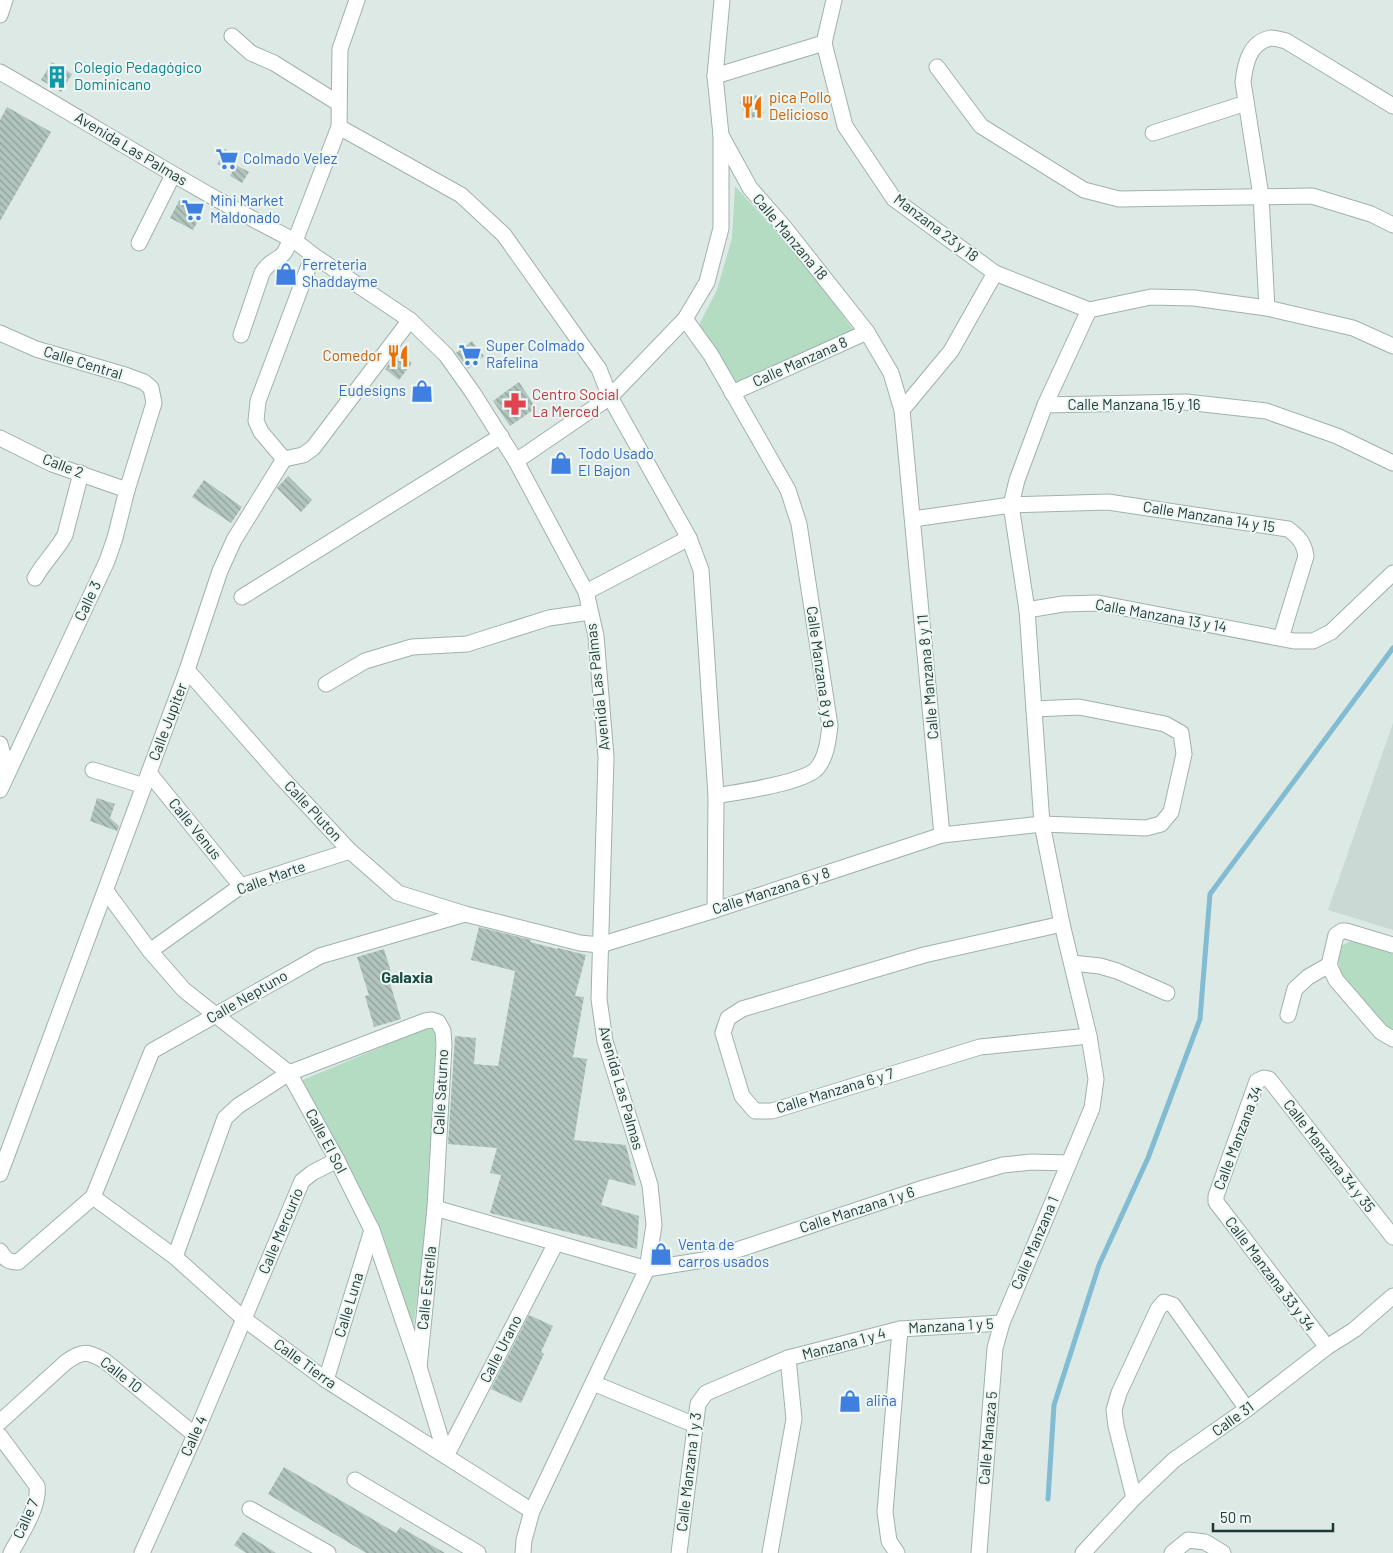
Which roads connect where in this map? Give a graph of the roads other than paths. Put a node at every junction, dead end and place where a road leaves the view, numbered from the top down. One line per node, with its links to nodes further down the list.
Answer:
1 (5, 0): 5 (street)
2 (357, 0): 11 (street)
3 (722, 0): 10 (street)
4 (834, 0): 7 (street)
5 (0, 15)
6 (232, 36): 11 (street)
7 (824, 43): 10 (street); 23 (street, Manzana 23 y 18)
8 (937, 67): 18 (street)
9 (0, 72): 17 (street, Avenida Las Palmas)
10 (715, 76): 16 (street)
11 (338, 103): 14 (street)
12 (1246, 103): 13 (street); 15 (street); 18 (street)
13 (1393, 106)
14 (339, 127): 20 (street); 33 (street)
15 (1153, 133)
16 (721, 135): 26 (street); 28 (street, Calle Manzana 18)
17 (173, 175): 20 (street, Avenida Las Palmas); 21 (street)
18 (1261, 196): 19 (street); 24 (street)
19 (1393, 226)
20 (293, 240): 22 (street, Avenida Las Palmas); 30 (street)
21 (139, 244)
22 (313, 255): 27 (street, Avenida Las Palmas); 39 (street)
23 (995, 273): 25 (street, Manzana 23 y 18); 36 (street)
24 (1267, 308): 25 (street); 31 (street)
25 (1089, 310): 35 (street)
26 (685, 319): 32 (street, Calle Manzana 8 y 9); 33 (street)
27 (410, 320): 37 (street, Avenida Las Palmas); 39 (street)
28 (868, 332): 32 (street, Calle Manzana 8); 36 (street, Calle Manzana 18)
29 (0, 333): 34 (street, Calle Central)
30 (241, 335)
31 (1393, 346)
32 (732, 392): 62 (street, Calle Manzana 8 y 9)
33 (610, 398): 40 (street); 46 (street)
34 (154, 403): 43 (street, Calle 3)
35 (1045, 405): 41 (street, Calle Manzana 15 y 16); 44 (street)
36 (902, 410): 45 (street, Calle Manzana 8 y 11)
37 (501, 436): 40 (street, Avenida Las Palmas); 50 (street)
38 (0, 438): 42 (street, Calle 2)
39 (284, 458): 54 (street, Calle Jupiter)
40 (516, 461): 49 (street, Avenida Las Palmas)
41 (1393, 463)
42 (81, 474): 43 (street, Calle 2); 48 (street)
43 (127, 490): 59 (street, Calle 3)
44 (1011, 506): 45 (street, Calle Manzana 14 y 15); 51 (street, Calle Manzana 1); 53 (street, Calle Manzana 14 y 15)
45 (913, 519): 64 (street, Calle Manzana 8 y 11)
46 (689, 538): 49 (street); 62 (street)
47 (1393, 573): 53 (street, Calle Manzana 13 y 14)
48 (35, 578)
49 (586, 592): 52 (street, Avenida Las Palmas)
50 (242, 597)
51 (1027, 610): 53 (street, Calle Manzana 13 y 14); 56 (street, Calle Manzana 1)
52 (590, 612): 55 (street); 71 (street, Avenida Las Palmas)
53 (1288, 639)
54 (187, 670): 60 (street, Calle Jupiter); 65 (street, Calle Pluton)
55 (326, 684)
56 (1034, 709): 63 (street, Calle Manzana 1); 63 (street, Calle Manzana 6 y 8)
57 (0, 744): 59 (street)
58 (93, 770): 60 (street)
59 (8, 772): 61 (street, Calle 3)
60 (146, 779): 66 (street, Calle Venus); 67 (street, Calle Jupiter)
61 (0, 790)
62 (716, 796): 68 (street)
63 (1042, 824): 64 (street, Calle Manzana 6 y 8); 70 (street, Calle Manzana 1)
64 (942, 835): 68 (street, Calle Manzana 6 y 8)
65 (350, 851): 66 (street, Calle Marte); 69 (street, Calle Pluton)
66 (241, 886): 73 (street, Calle Marte)
67 (106, 890): 73 (street, Calle El Sol); 85 (street, Calle Jupiter)
68 (716, 910): 71 (street, Calle Manzana 6 y 8)
69 (465, 914): 71 (street); 77 (street, Calle Neptuno)
70 (1062, 924): 74 (street, Calle Manzana 1); 79 (street, Calle Manzana 6 y 7)
71 (600, 945): 94 (street, Avenida Las Palmas)
72 (1393, 945): 75 (street)
73 (150, 951): 77 (street, Calle El Sol)
74 (1072, 963): 76 (street); 79 (street, Calle Manzana 1)
75 (1330, 965): 78 (street); 80 (street)
76 (1167, 993)
77 (216, 1015): 81 (street, Calle El Sol); 86 (street, Calle Neptuno)
78 (1288, 1015)
79 (1090, 1036): 84 (street, Calle Manzana 1)
80 (1393, 1039)
81 (289, 1072): 83 (street, Calle El Sol); 88 (street, Calle Saturno); 93 (street, Calle Saturno)
82 (1264, 1078): 87 (street, Calle Manzana 34); 90 (street, Calle Manzana 34 y 35)
83 (337, 1160): 89 (street, Calle El Sol); 96 (street, Calle Mercurio)
84 (1069, 1163): 94 (street, Calle Manzana 1 y 6); 97 (street, Calle Manzana 1)
85 (0, 1174)
86 (93, 1198): 92 (street, Calle Neptuno); 93 (street, Calle Tierra)
87 (1216, 1199): 99 (street, Calle Manzana 33 y 34)
88 (435, 1208): 91 (street); 101 (street, Calle Estrella)
89 (372, 1230): 101 (street, Calle El Sol); 102 (street, Calle Luna)
90 (1393, 1237)
91 (556, 1243): 94 (street); 109 (street, Calle Urano)
92 (0, 1251)
93 (175, 1257): 96 (street, Calle Tierra)
94 (647, 1269): 103 (street, Avenida Las Palmas)
95 (1393, 1296): 99 (street, Calle 31)
96 (244, 1319): 102 (street, Calle Tierra); 107 (street, Calle 4)
97 (1002, 1323): 98 (street, Manzana 1 y 5); 123 (street, Calle Manaza 5)
98 (900, 1329): 100 (street, Manzana 1 y 4); 122 (street)
99 (1327, 1348): 104 (street, Calle 31)
100 (788, 1358): 106 (street, Calle Manzana 1 y 3); 121 (street)
101 (419, 1367): 109 (street, Calle El Sol)
102 (326, 1380): 109 (street, Calle Tierra)
103 (593, 1383): 106 (street); 113 (street, Avenida Las Palmas)
104 (1247, 1409): 111 (street, Calle 31); 111 (street)
105 (0, 1422): 107 (street, Calle 10)
106 (695, 1426): 120 (street, Calle Manzana 1 y 3)
107 (195, 1435): 116 (street, Calle 4)
108 (0, 1436): 115 (street, Calle 7)
109 (446, 1456): 113 (street, Calle Tierra)
110 (355, 1480): 118 (street)
111 (1134, 1498): 114 (street, Calle 31)
112 (250, 1509): 117 (street)
113 (532, 1512): 119 (street, Avenida Las Palmas)
114 (1088, 1551)
115 (11, 1553)
116 (142, 1553)
117 (328, 1553)
118 (478, 1553)
119 (523, 1553)
120 (679, 1553)
121 (770, 1553)
122 (897, 1553)
123 (979, 1553)
124 (1172, 1553): 125 (street)
125 (1223, 1553)

